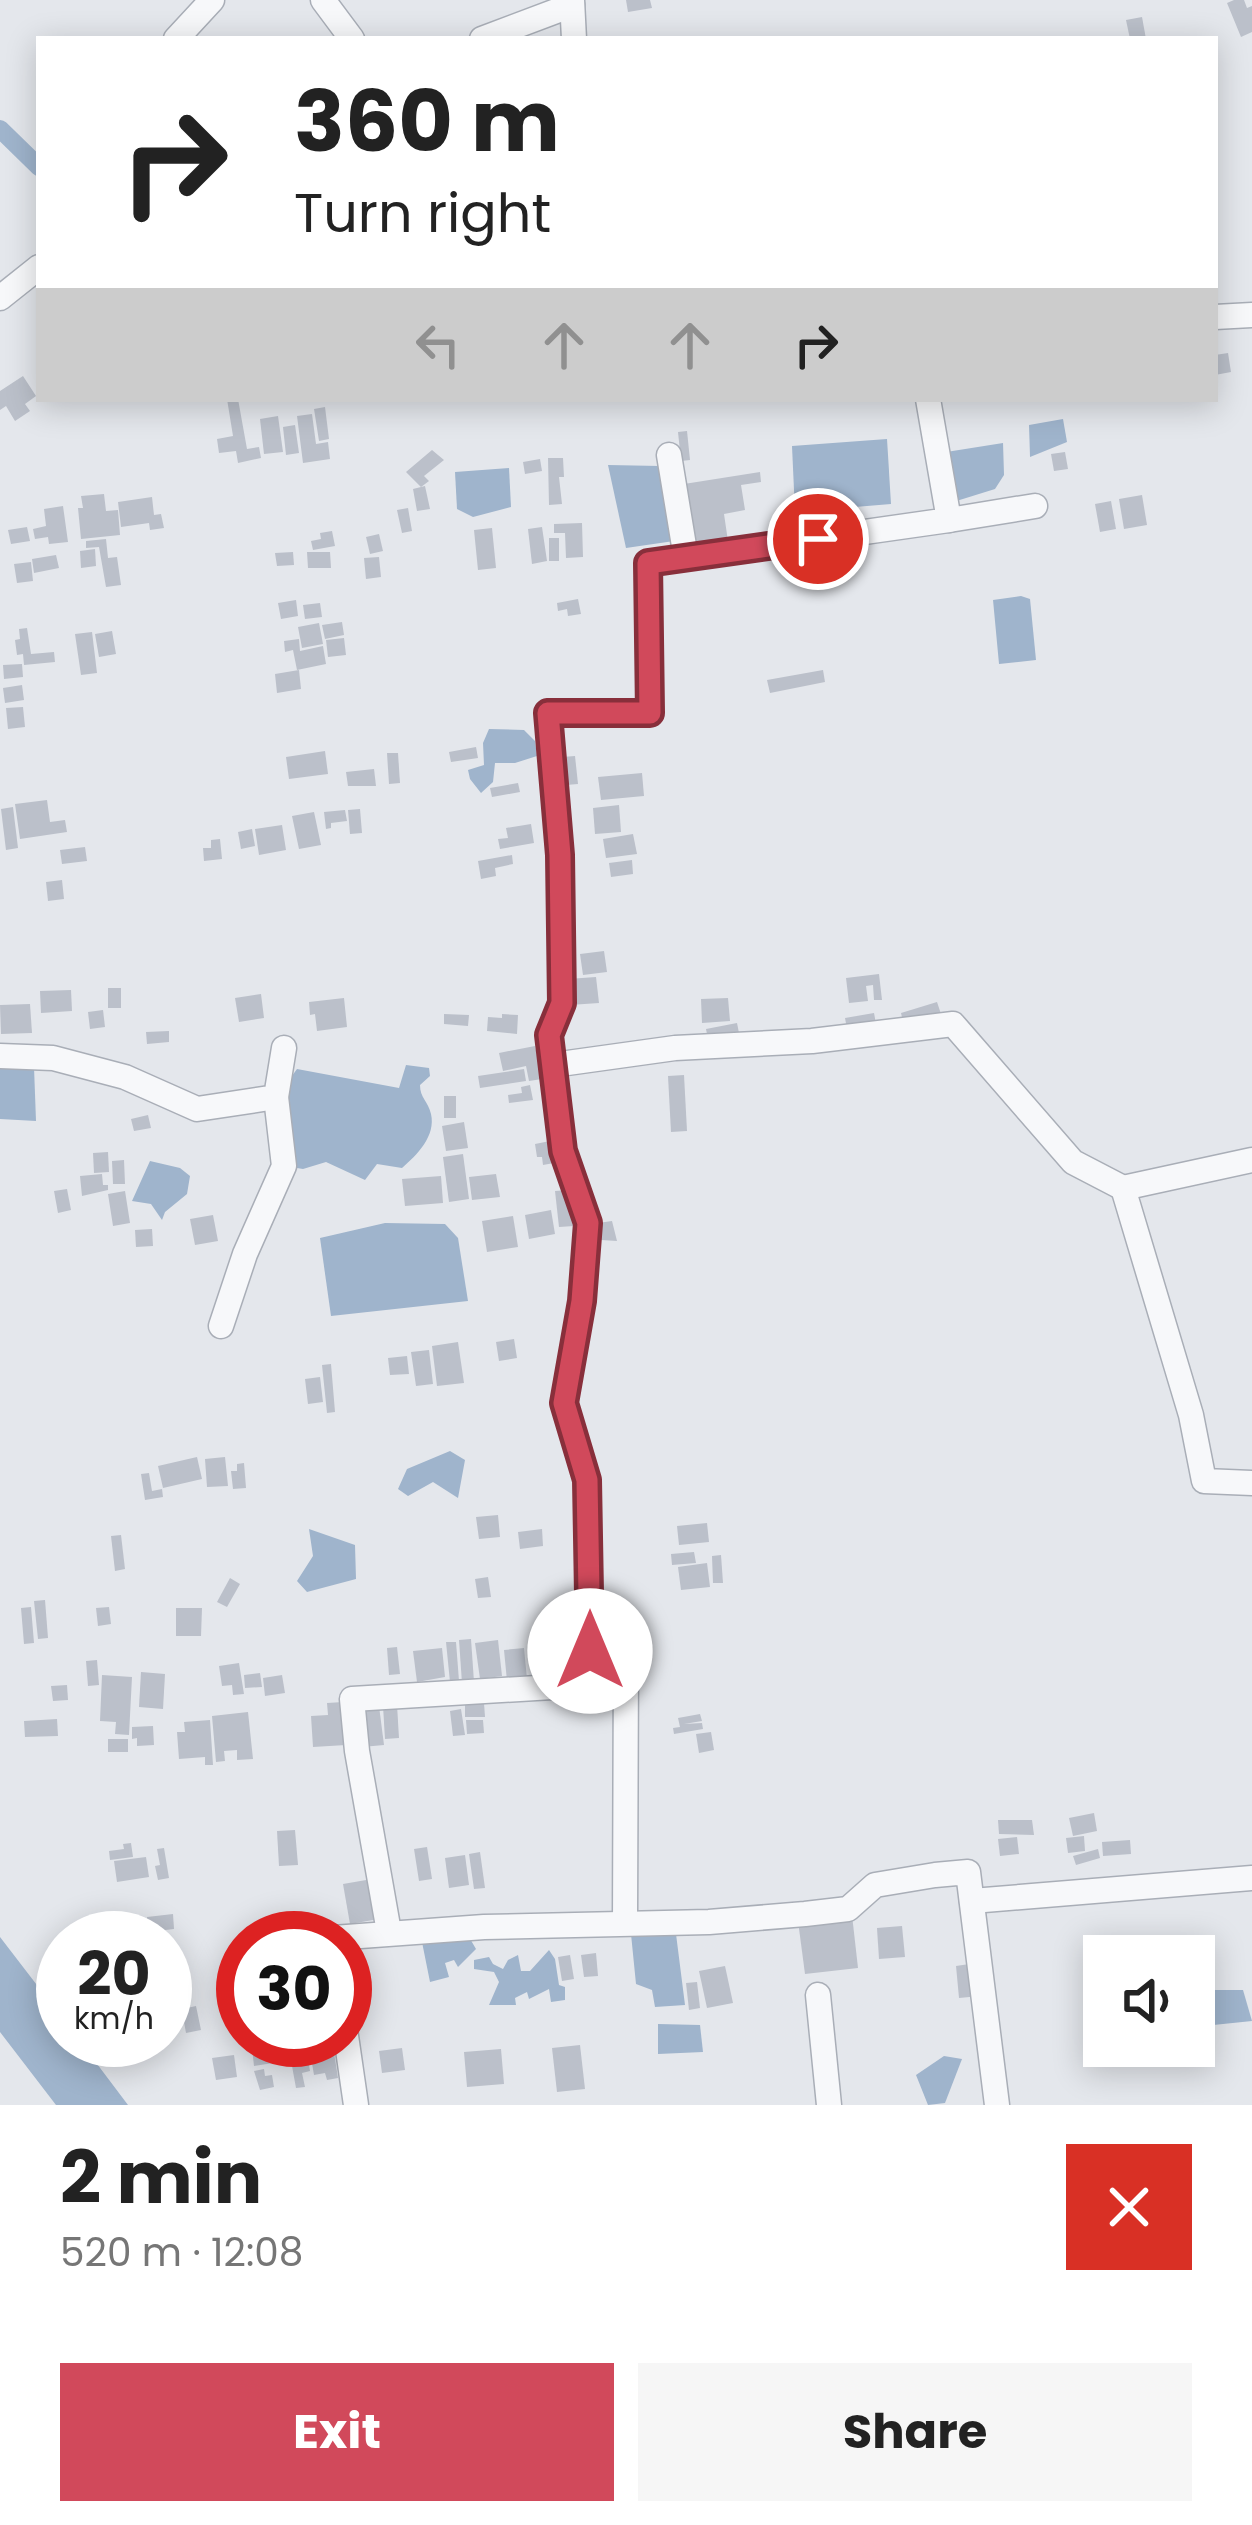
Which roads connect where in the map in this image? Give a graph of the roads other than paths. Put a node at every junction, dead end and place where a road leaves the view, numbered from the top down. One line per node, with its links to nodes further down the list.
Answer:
1 (212, 0): 4 (street)
2 (323, 0): 5 (street)
3 (572, 2): 6 (street); 7 (street)
4 (179, 36)
5 (350, 36)
6 (489, 36)
7 (574, 36)
8 (36, 269): 9 (street)
9 (0, 298)
10 (1252, 315): 11 (street)
11 (1218, 317)
12 (929, 402): 15 (street)
13 (669, 455): 16 (street)
14 (1035, 506): 15 (street)
15 (949, 520): 16 (street)
16 (686, 558): 19 (street)
17 (284, 1048): 20 (street)
18 (0, 1056): 20 (street)
19 (553, 1065): 22 (street); 28 (street)
20 (277, 1097): 23 (street)
21 (1252, 1160): 22 (street)
22 (1124, 1188): 24 (street)
23 (221, 1326)
24 (1252, 1483)
25 (569, 1686): 29 (street)
26 (1252, 1878): 27 (street)
27 (972, 1901): 28 (street); 35 (street)
28 (625, 1923): 29 (street)
29 (389, 1932): 30 (street)
30 (372, 1934)
31 (818, 1995): 34 (street)
32 (350, 2067): 33 (street)
33 (356, 2105)
34 (829, 2105)
35 (997, 2105)

